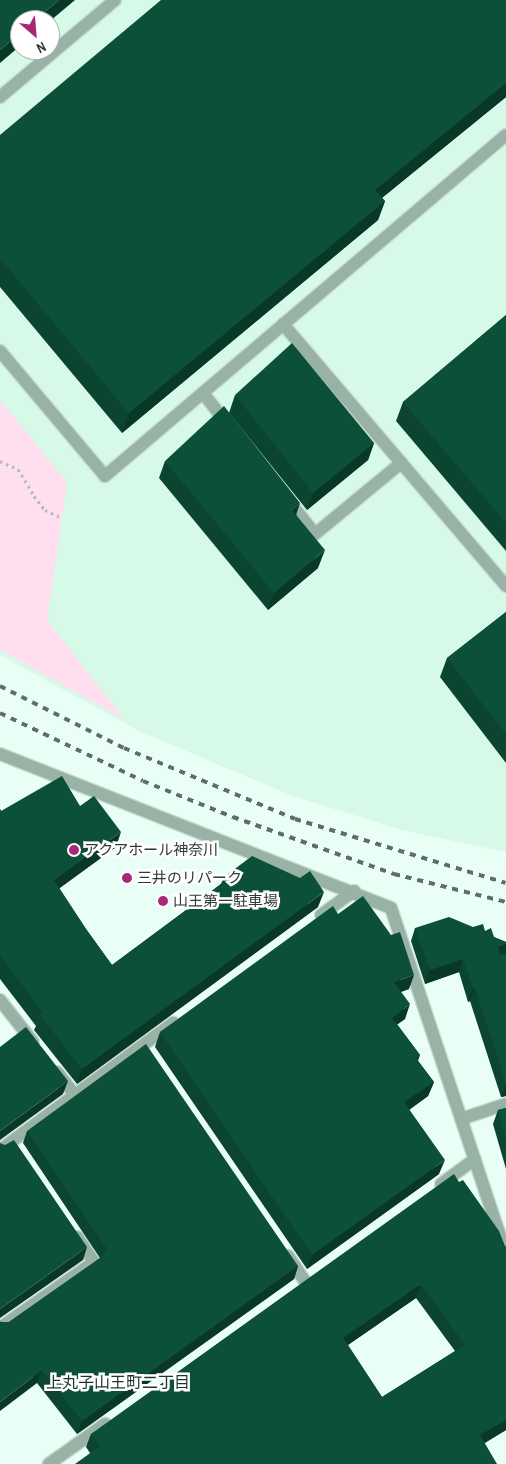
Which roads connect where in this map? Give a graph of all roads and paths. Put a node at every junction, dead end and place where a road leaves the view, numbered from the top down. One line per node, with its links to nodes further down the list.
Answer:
1 (114, 0): 2 (street)
2 (0, 97)
3 (506, 135): 4 (street)
4 (283, 324): 6 (street); 9 (street)
5 (0, 351): 6 (street)
6 (203, 393): 7 (street)
7 (234, 432)
8 (0, 461): 11 (path)
9 (401, 463): 10 (street); 12 (street)
10 (277, 487)
11 (62, 518)
12 (506, 586)
13 (0, 754): 14 (street)
14 (354, 891): 15 (street); 20 (street)
15 (313, 921)
16 (0, 1000): 18 (street)
17 (184, 1015): 18 (street)
18 (75, 1095): 21 (street)
19 (506, 1104): 20 (street)
20 (461, 1119): 22 (street)
21 (0, 1150)
22 (475, 1160): 23 (street); 26 (street)
23 (427, 1194)
24 (72, 1230): 28 (street)
25 (283, 1248): 27 (street)
26 (506, 1254)
27 (305, 1281)
28 (0, 1328)
29 (112, 1419): 30 (street)
30 (57, 1462)

